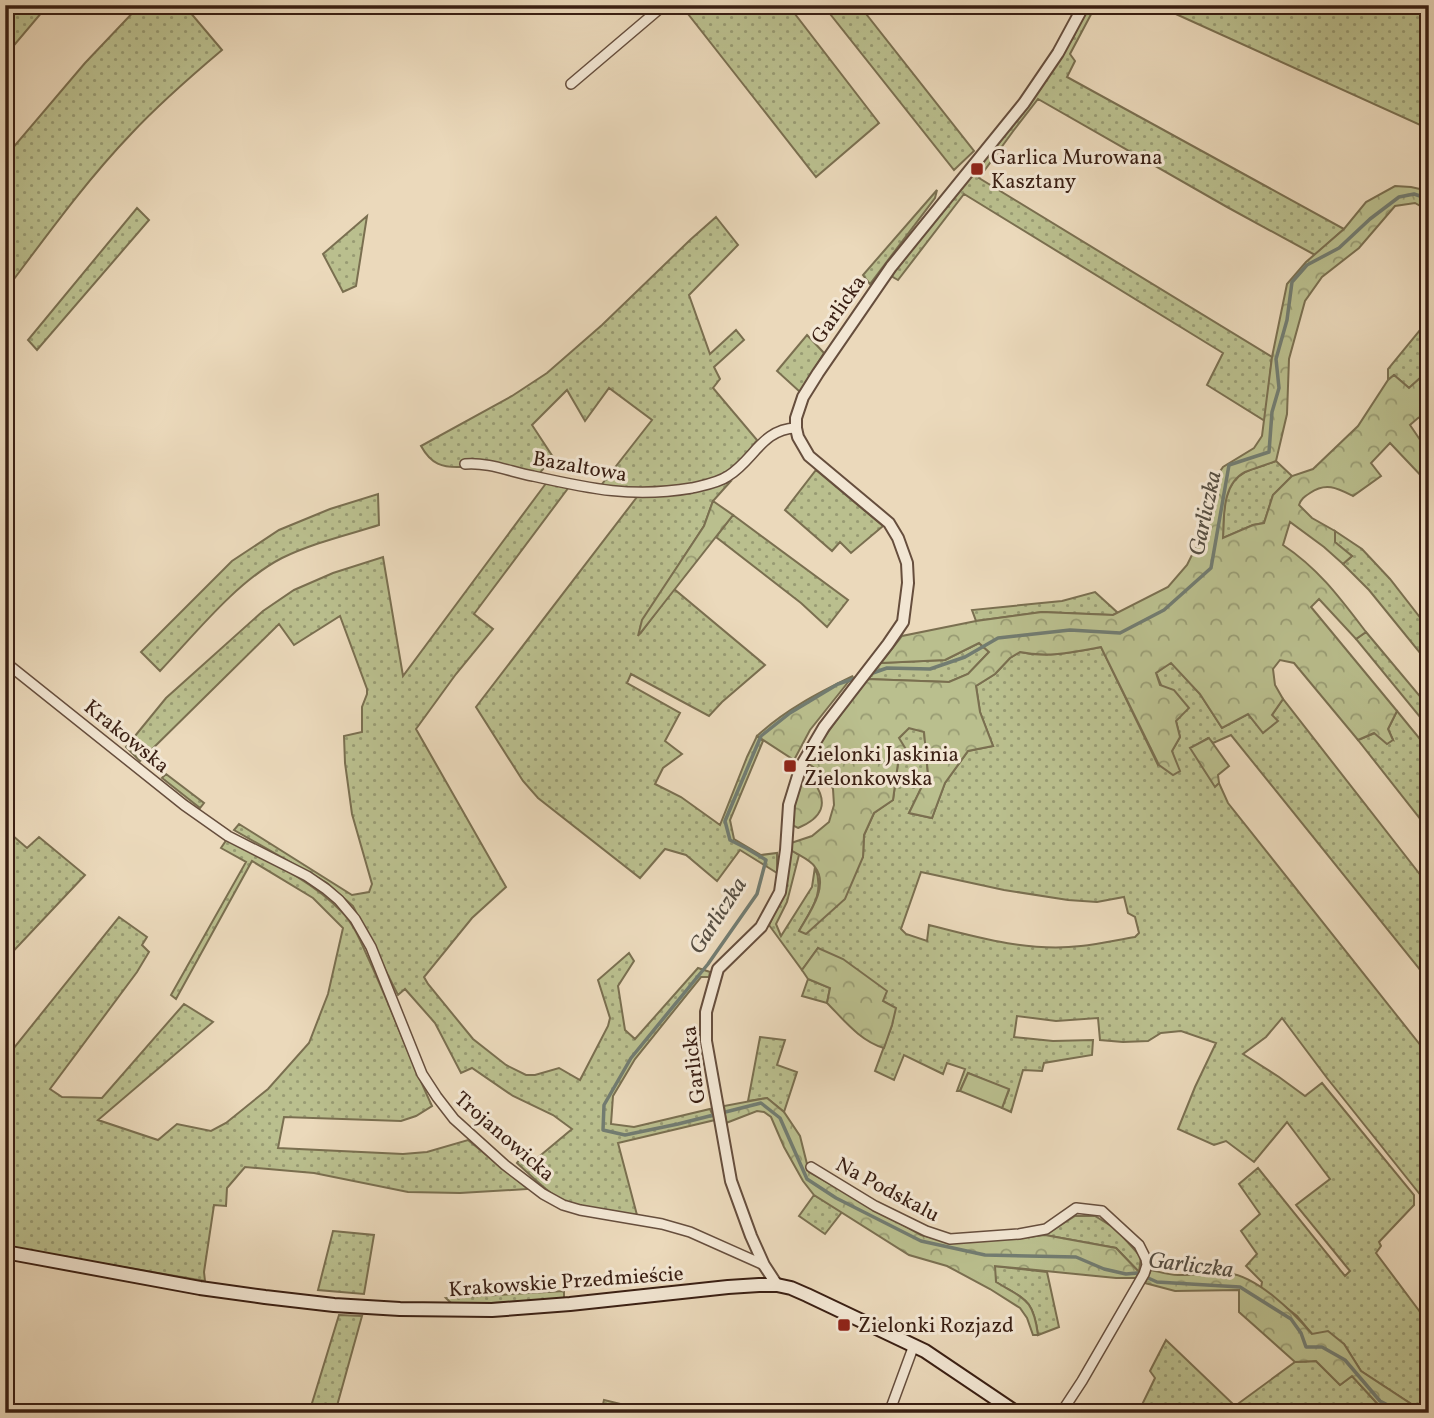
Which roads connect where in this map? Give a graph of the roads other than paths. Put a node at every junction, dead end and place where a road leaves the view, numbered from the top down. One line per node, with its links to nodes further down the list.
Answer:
1 (664, 5): 3 (street)
2 (1084, 5): 4 (street, Garlicka)
3 (571, 84)
4 (796, 428): 5 (street, Bazaltowa); 10 (street, Garlicka)
5 (465, 464)
6 (5, 662): 7 (street, Krakowska)
7 (228, 836): 10 (street, Trojanowicka)
8 (811, 1167): 15 (street, Na Podskalu)
9 (5, 1252): 11 (main road, Krakowskie Przedmieście)
10 (764, 1265): 11 (street, Garlicka)
11 (777, 1285): 12 (main road, Krakowskie Przedmieście)
12 (915, 1345): 13 (street); 14 (main road, Krakowskie Przedmieście)
13 (889, 1413)
14 (1017, 1413)
15 (1061, 1413)

